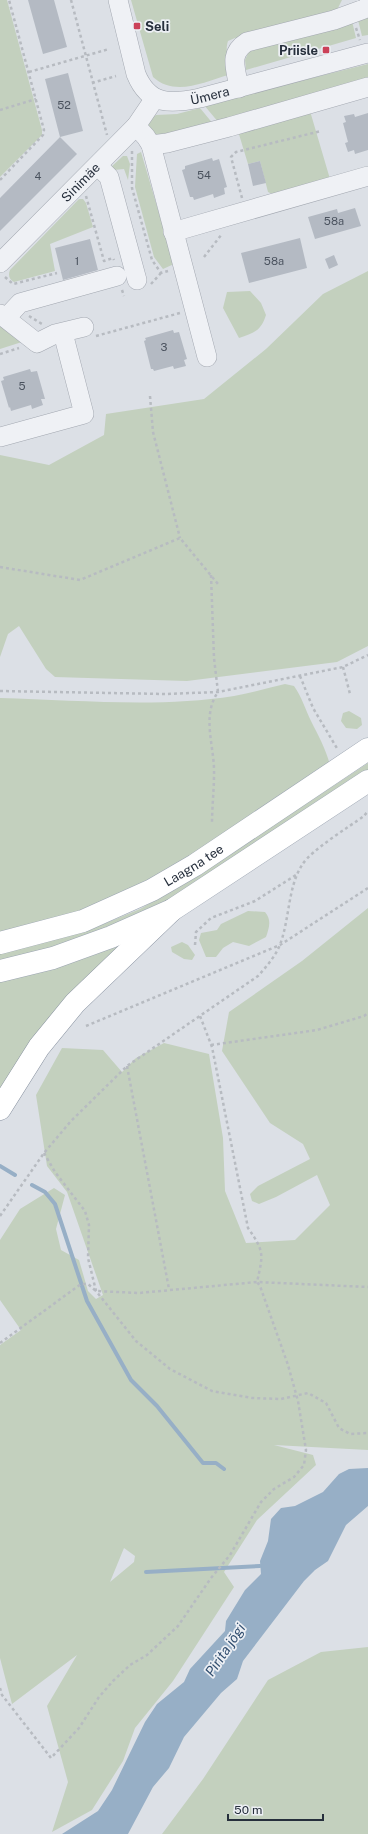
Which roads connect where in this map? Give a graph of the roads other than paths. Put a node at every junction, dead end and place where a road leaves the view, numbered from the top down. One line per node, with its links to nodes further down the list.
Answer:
1 (118, 0): 6 (street, Ümera)
2 (358, 6): 5 (street)
3 (368, 53): 5 (street, Ümera)
4 (368, 87): 8 (street)
5 (239, 88): 6 (street, Ümera)
6 (155, 98): 7 (street, Sinimäe)
7 (136, 126): 8 (street); 9 (street, Sinimäe)
8 (151, 145): 11 (street)
9 (98, 166): 12 (street, Sinimäe); 14 (street)
10 (368, 176): 11 (street)
11 (173, 232): 18 (street)
12 (1, 268)
13 (117, 276): 15 (street)
14 (137, 280)
15 (3, 316): 17 (street)
16 (84, 327): 17 (street)
17 (63, 332): 19 (street)
18 (207, 357)
19 (0, 437)
20 (368, 749): 23 (main road, Laagna tee)
21 (368, 782): 22 (main road, Laagna tee)
22 (172, 910): 24 (main road, Laagna tee); 25 (main road)
23 (0, 942)
24 (0, 971)
25 (0, 1109)

